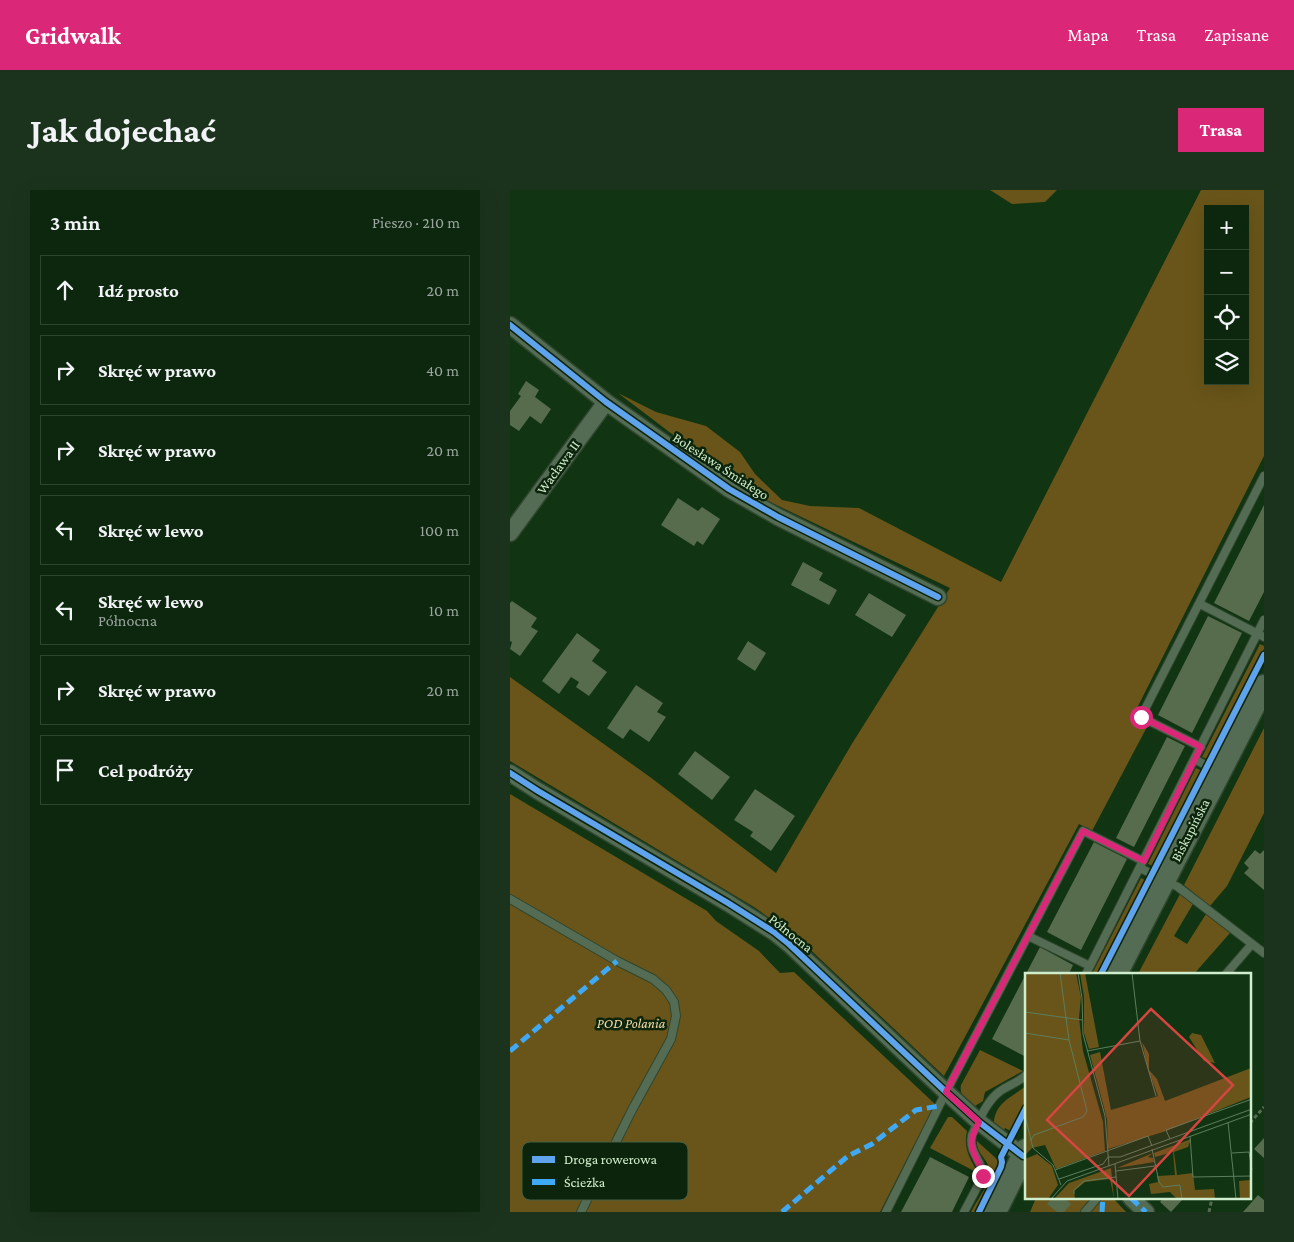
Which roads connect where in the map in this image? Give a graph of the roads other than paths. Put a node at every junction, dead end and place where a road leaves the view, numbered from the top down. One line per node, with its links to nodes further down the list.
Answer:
1 (510, 325): 2 (street, Bolesława Śmiałego)
2 (606, 402): 4 (street, Wacława II); 5 (street, Bolesława Śmiałego)
3 (1264, 476): 6 (lane)
4 (510, 533)
5 (938, 597)
6 (1200, 604): 8 (lane); 10 (lane)
7 (1264, 620): 8 (lane)
8 (1260, 636): 10 (lane)
9 (1264, 686): 12 (street, Biskupińska)
10 (1201, 747): 11 (lane)
11 (1194, 759): 12 (lane); 14 (lane)
12 (1220, 772): 15 (street, Biskupińska)
13 (510, 773): 25 (street, Północna)
14 (1142, 865): 15 (lane); 17 (lane); 20 (lane)
15 (1165, 880): 18 (lane); 22 (street, Biskupińska)
16 (510, 899): 27 (lane)
17 (1028, 936): 20 (lane); 25 (lane)
18 (1252, 944): 19 (lane); 23 (lane)
19 (1264, 953)
20 (1090, 966): 21 (lane)
21 (1086, 973)
22 (1117, 973)
23 (1227, 973)
24 (1025, 1076): 26 (lane)
25 (946, 1092): 26 (street, Północna); 33 (lane)
26 (979, 1122): 28 (street, Północna); 34 (lane)
27 (616, 1142)
28 (1025, 1153): 35 (street)
29 (587, 1200): 32 (lane)
30 (1095, 1200): 36 (lane)
31 (1133, 1200): 37 (street)
32 (581, 1212)
33 (886, 1212)
34 (964, 1212)
35 (995, 1212)
36 (1086, 1212)
37 (1146, 1212)

